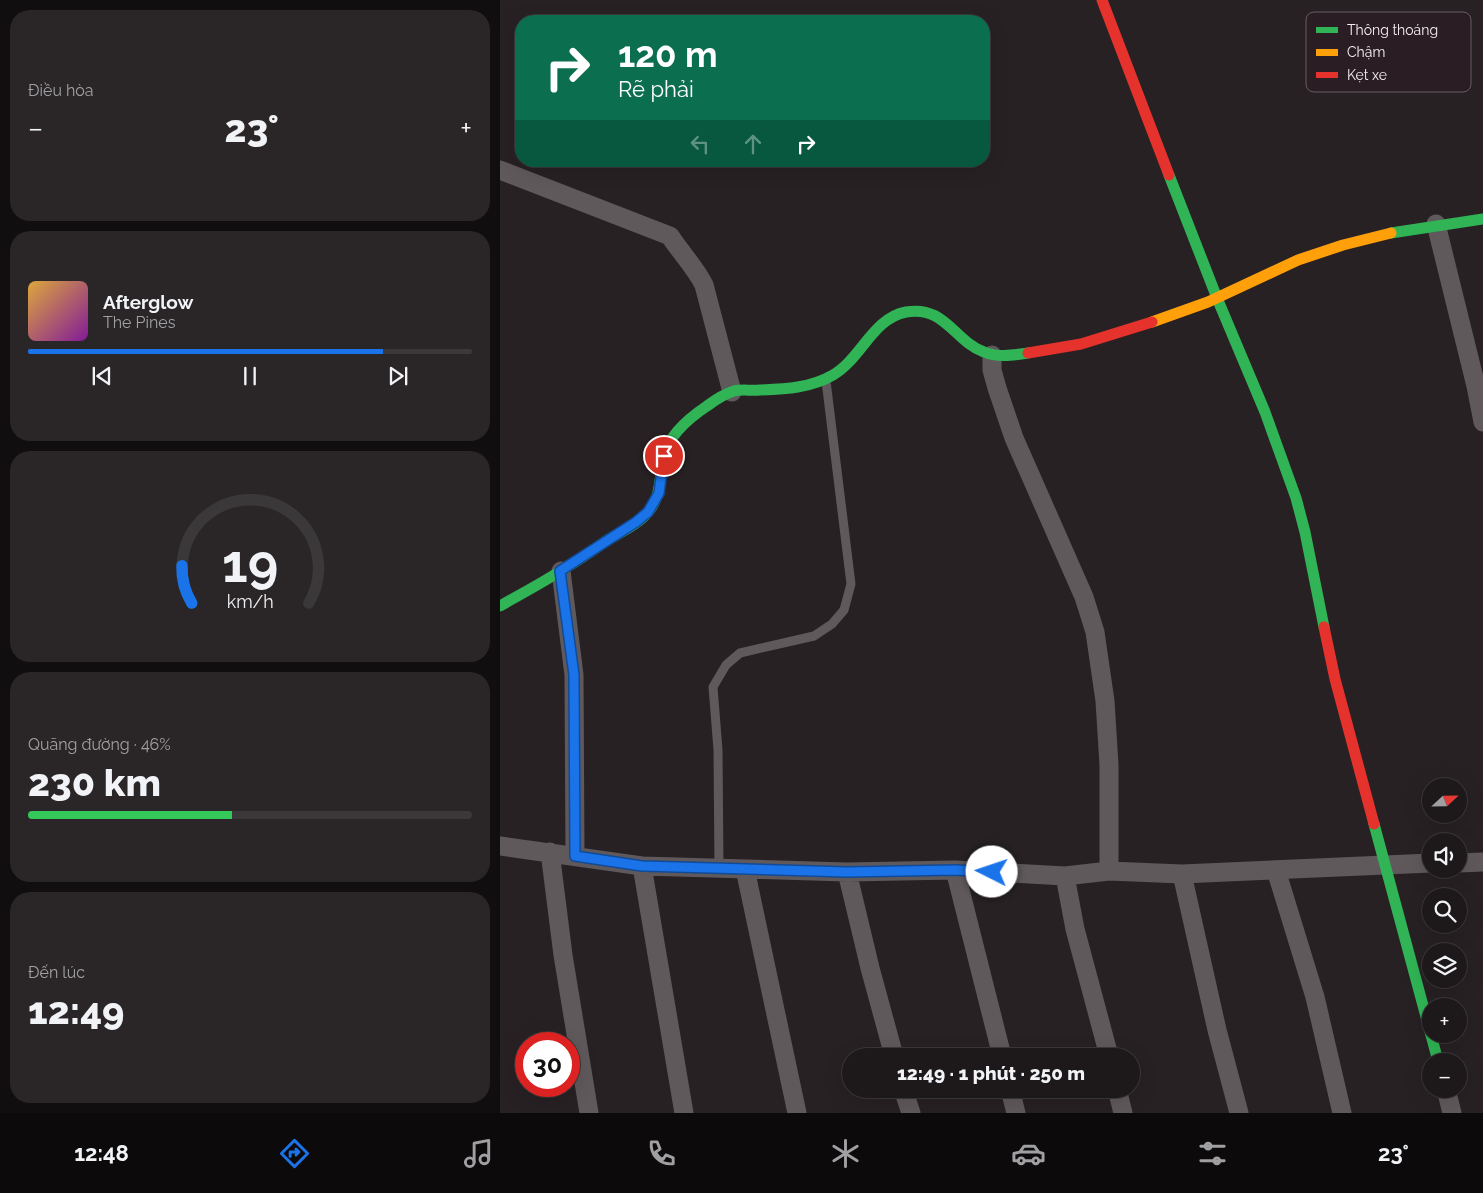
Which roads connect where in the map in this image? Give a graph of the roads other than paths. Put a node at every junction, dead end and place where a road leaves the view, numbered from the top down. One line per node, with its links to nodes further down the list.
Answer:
1 (1102, 0): 5 (street)
2 (500, 170): 8 (street)
3 (1483, 219): 4 (street)
4 (1436, 224): 5 (street); 9 (street)
5 (1217, 298): 6 (street); 18 (street)
6 (992, 355): 7 (street); 24 (street)
7 (826, 378): 8 (street); 20 (lane)
8 (732, 392): 10 (street)
9 (1483, 422)
10 (560, 571): 11 (street); 14 (street)
11 (500, 606)
12 (500, 846): 13 (street)
13 (550, 852): 14 (street); 36 (street)
14 (575, 856): 19 (street)
15 (1483, 862): 17 (street)
16 (1422, 863): 18 (street)
17 (1467, 863)
18 (1385, 865): 23 (street); 31 (street)
19 (642, 866): 20 (street); 37 (street)
20 (719, 868): 21 (street)
21 (745, 869): 25 (street); 38 (street)
22 (955, 870): 25 (street); 27 (street); 29 (street)
23 (1276, 870): 26 (street); 43 (street)
24 (1109, 871): 26 (street); 27 (street)
25 (847, 872): 28 (street)
26 (1182, 874): 42 (street)
27 (1065, 876): 30 (street)
28 (892, 1048)
29 (1000, 1048)
30 (1107, 1048)
31 (1436, 1053)
32 (906, 1098): 39 (street)
33 (1012, 1098): 40 (street)
34 (1120, 1098): 41 (street)
35 (1448, 1098): 44 (street)
36 (589, 1113)
37 (684, 1113)
38 (798, 1113)
39 (911, 1113)
40 (1016, 1113)
41 (1124, 1113)
42 (1239, 1113)
43 (1342, 1113)
44 (1452, 1113)

